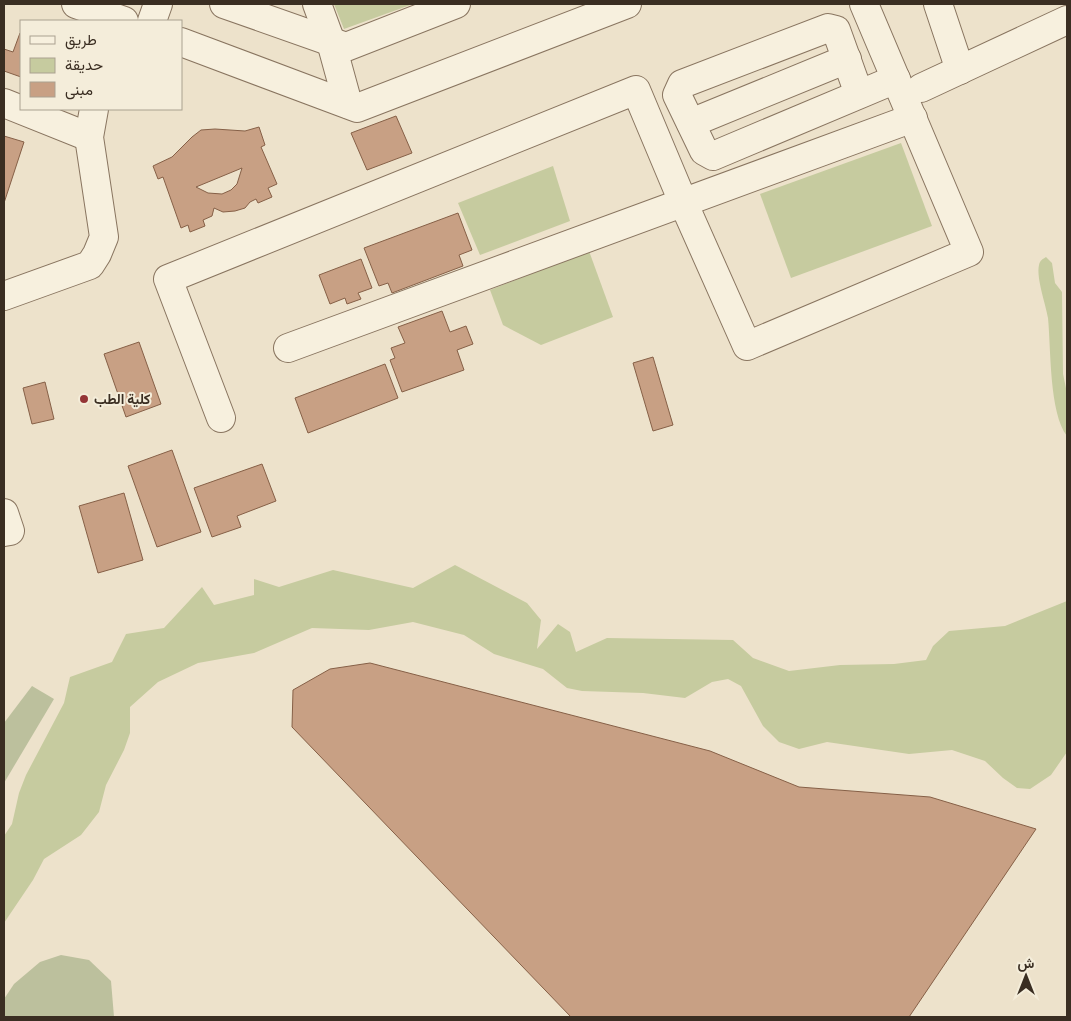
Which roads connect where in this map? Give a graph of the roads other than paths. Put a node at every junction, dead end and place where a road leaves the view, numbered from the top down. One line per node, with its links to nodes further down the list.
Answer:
1 (76, 4): 9 (street)
2 (158, 4): 10 (street)
3 (224, 4): 13 (street)
4 (317, 4): 13 (street)
5 (456, 4): 13 (street)
6 (627, 4): 19 (street)
7 (864, 4): 16 (street)
8 (938, 4): 15 (street)
9 (114, 20)
10 (152, 20)
11 (1067, 20): 15 (street)
12 (182, 42): 19 (street)
13 (331, 42): 19 (street)
14 (847, 59): 17 (street); 24 (street); 24 (street)
15 (960, 70): 16 (street)
16 (908, 83): 17 (street); 23 (street)
17 (859, 94): 24 (street)
18 (4, 103): 20 (street)
19 (348, 104)
20 (20, 109)
21 (22, 110): 25 (street)
22 (94, 110): 25 (street)
23 (913, 118): 26 (street); 26 (street)
24 (691, 123)
25 (89, 137): 27 (street)
26 (683, 202): 28 (street); 29 (street)
27 (4, 296)
28 (288, 348)
29 (221, 418)
30 (4, 512): 31 (street)
31 (4, 532)

